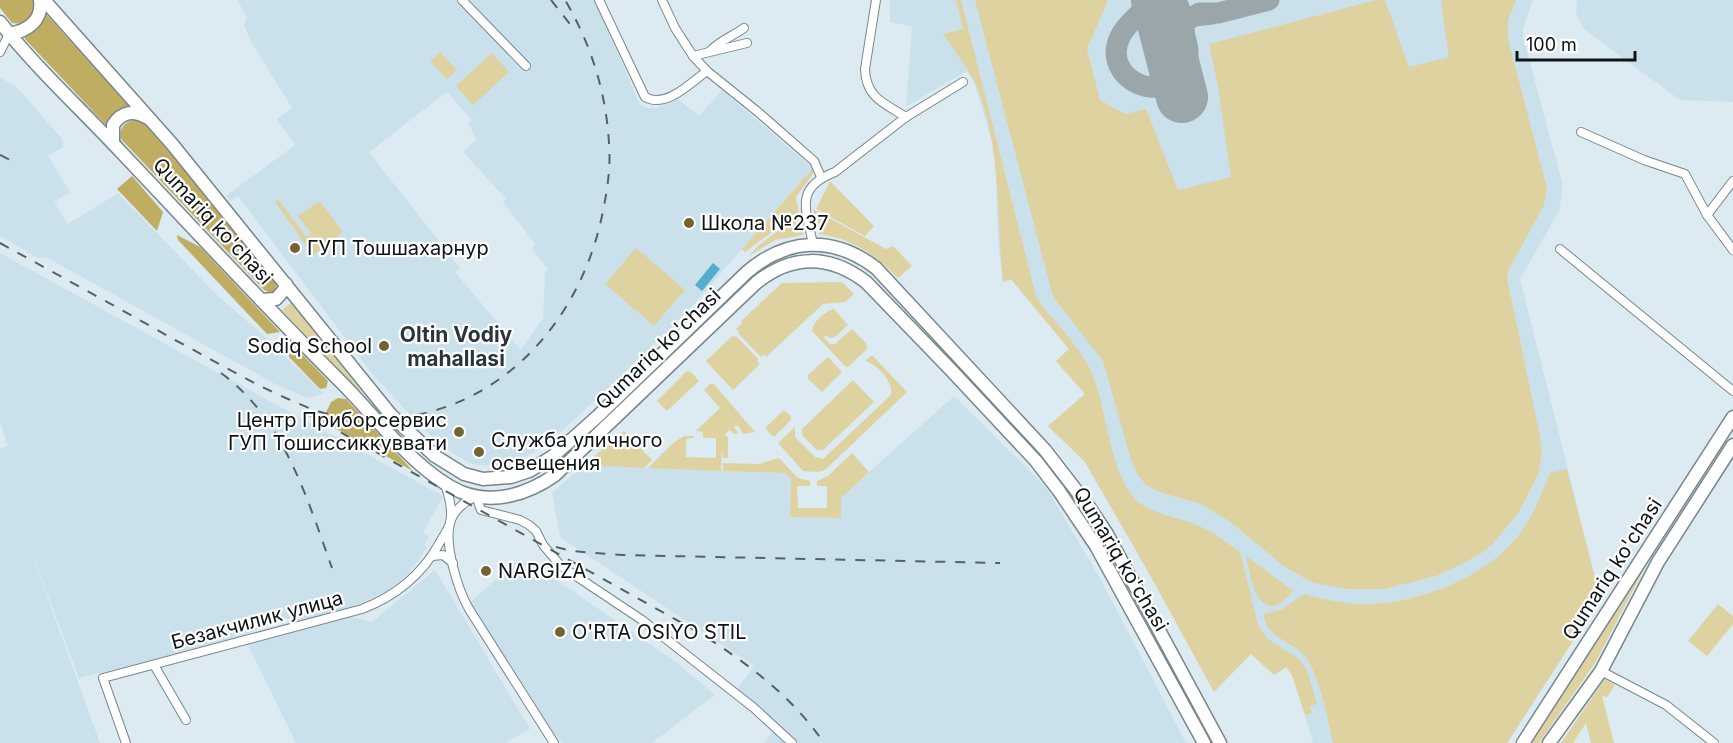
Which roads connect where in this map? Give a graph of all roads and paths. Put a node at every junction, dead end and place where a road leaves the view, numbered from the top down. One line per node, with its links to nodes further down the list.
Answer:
1 (42, 0): 8 (main road); 17 (main road, Qumariq ko'chasi)
2 (462, 0): 13 (street)
3 (598, 0): 14 (street)
4 (662, 0): 12 (street)
5 (876, 0): 16 (street)
6 (0, 22): 8 (main road, Qumariq ko'chasi)
7 (744, 28): 10 (street)
8 (9, 34): 11 (street); 19 (main road, Qumariq ko'chasi)
9 (747, 43): 10 (street)
10 (710, 51): 12 (street)
11 (0, 52)
12 (693, 56): 14 (street)
13 (526, 66)
14 (706, 71): 20 (street)
15 (963, 82): 16 (street)
16 (906, 117): 20 (street)
17 (149, 118): 19 (main road); 26 (main road, Qumariq ko'chasi)
18 (1581, 132): 22 (street)
19 (113, 143): 27 (main road, Qumariq ko'chasi)
20 (821, 177): 23 (street)
21 (1733, 181): 22 (street)
22 (1707, 215): 25 (street)
23 (813, 244): 28 (main road, Qumariq ko'chasi); 30 (main road, Qumariq ko'chasi)
24 (1560, 249): 32 (street)
25 (1733, 250)
26 (286, 284): 27 (main road); 33 (main road, Qumariq ko'chasi)
27 (261, 300): 34 (main road, Qumariq ko'chasi)
28 (679, 338): 29 (main road); 33 (main road, Qumariq ko'chasi)
29 (688, 348): 31 (main road, Qumariq ko'chasi); 38 (main road, Qumariq ko'chasi)
30 (963, 359): 31 (main road); 44 (main road, Qumariq ko'chasi)
31 (951, 370): 45 (main road, Qumariq ko'chasi)
32 (1733, 391)
33 (374, 395): 34 (main road)
34 (363, 405): 37 (main road, Qumariq ko'chasi)
35 (1733, 417): 52 (main road, Qumariq ko'chasi)
36 (1733, 445): 43 (main road, Qumariq ko'chasi)
37 (444, 482): 38 (main road, Qumariq ko'chasi); 39 (street)
38 (476, 496): 39 (street, Безакчилик улица); 49 (street)
39 (450, 523): 40 (street, Безакчилик улица); 41 (street)
40 (432, 556): 41 (street); 42 (street, Безакчилик улица)
41 (453, 563): 48 (street)
42 (154, 665): 46 (street); 47 (street, Безакчилик улица)
43 (1601, 671): 53 (main road, Qumariq ko'chasi); 54 (street)
44 (1201, 708): 45 (main road); 51 (main road, Qumariq ko'chasi)
45 (1189, 716): 50 (main road, Qumariq ko'chasi)
46 (186, 720)
47 (126, 743)
48 (554, 743)
49 (792, 743)
50 (1204, 743)
51 (1220, 743)
52 (1523, 743)
53 (1549, 743)
54 (1714, 743)

